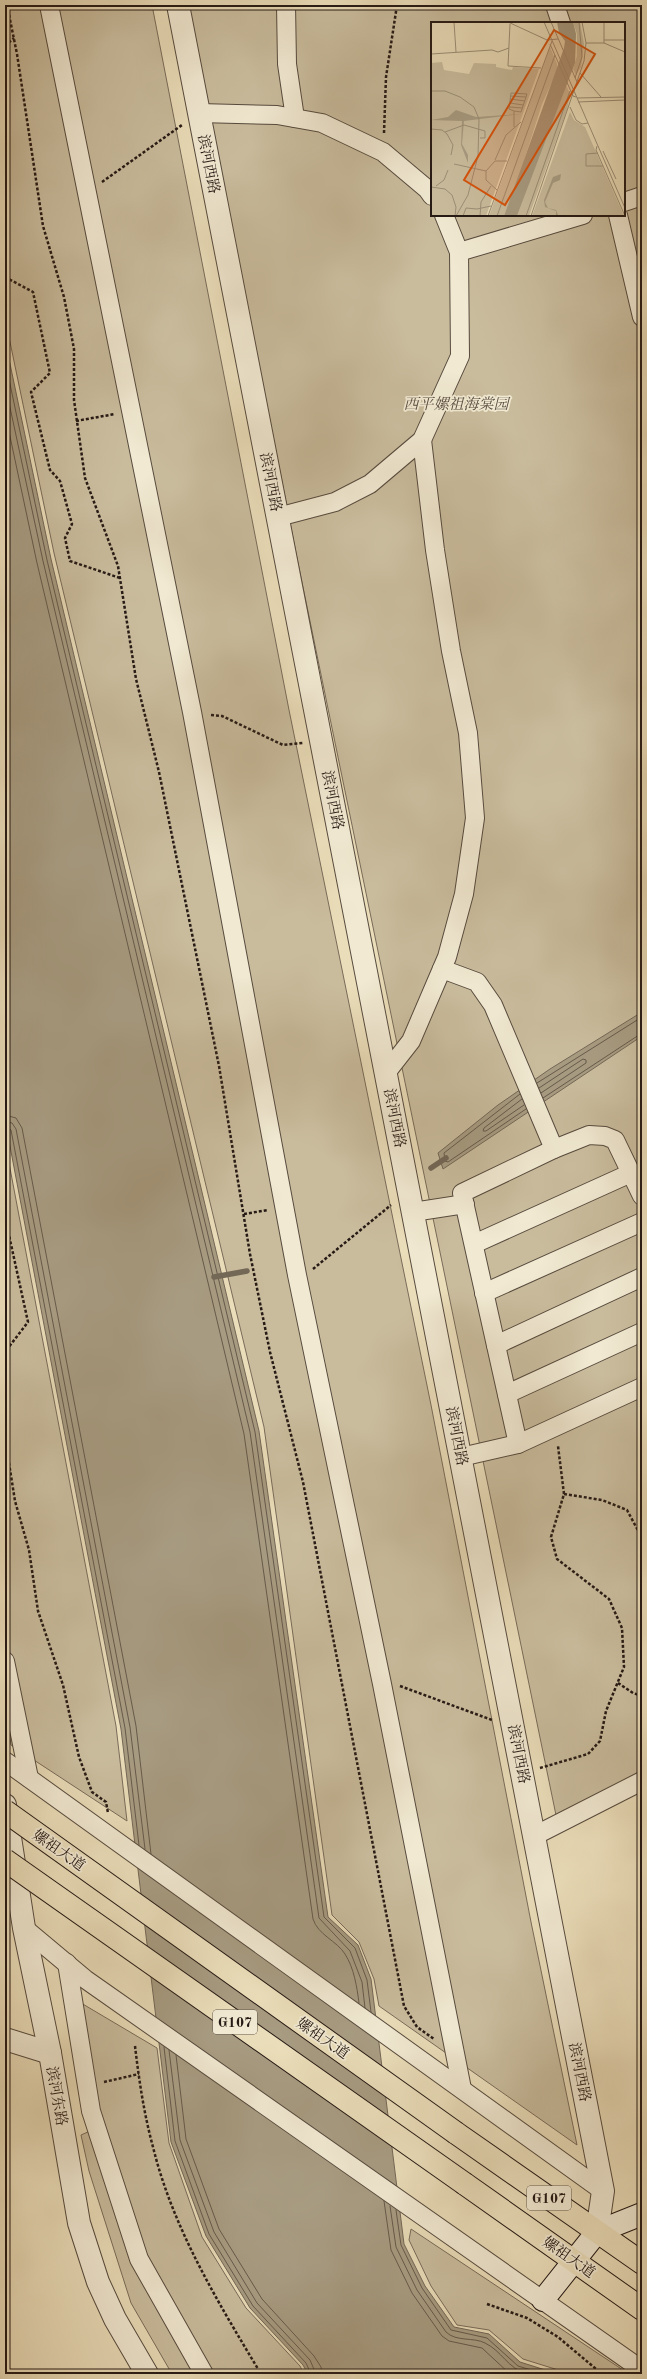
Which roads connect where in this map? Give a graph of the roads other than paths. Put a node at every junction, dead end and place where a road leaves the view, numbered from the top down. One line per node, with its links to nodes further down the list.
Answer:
1 (49, 5): 47 (street)
2 (178, 5): 6 (street, 滨河西路)
3 (286, 5): 7 (street)
4 (555, 5): 5 (street)
5 (561, 22)
6 (199, 113): 7 (street); 17 (street, 滨河西路)
7 (295, 118): 8 (street)
8 (431, 195)
9 (642, 196): 10 (street)
10 (625, 202)
11 (444, 216): 14 (street)
12 (580, 216): 14 (street)
13 (618, 216): 15 (street)
14 (459, 252): 16 (street)
15 (642, 317)
16 (422, 440): 17 (street); 18 (street)
17 (278, 517): 19 (street, 滨河西路)
18 (442, 968): 19 (street); 20 (street)
19 (386, 1073): 24 (street, 滨河西路)
20 (554, 1149): 21 (street); 23 (street)
21 (630, 1173): 22 (street); 26 (street)
22 (642, 1196)
23 (465, 1204): 24 (street); 26 (street)
24 (413, 1212): 34 (street, 滨河西路)
25 (642, 1222): 28 (street)
26 (474, 1244): 28 (street)
27 (642, 1277): 30 (street)
28 (484, 1293): 30 (street)
29 (642, 1332): 32 (street)
30 (496, 1345): 32 (street)
31 (642, 1387): 33 (street)
32 (507, 1394): 33 (street)
33 (518, 1444): 34 (street)
34 (461, 1457): 41 (street, 滨河西路)
35 (5, 1661): 37 (street)
36 (5, 1761): 37 (street)
37 (29, 1778): 47 (street)
38 (642, 1781): 41 (street)
39 (5, 1805): 43 (street, 滨河东路)
40 (5, 1812): 50 (highway, 嫘祖大道 / G107, bridge)
41 (534, 1836): 48 (street, 滨河西路)
42 (5, 1860): 51 (highway, 嫘祖大道 / G107, bridge)
43 (24, 1928): 44 (street); 46 (street, 滨河东路)
44 (66, 1963): 53 (street); 57 (street)
45 (5, 2039): 46 (street)
46 (50, 2053): 56 (street, 滨河东路)
47 (455, 2083): 48 (street)
48 (603, 2191): 50 (street, 滨河西路)
49 (642, 2214): 50 (street)
50 (597, 2232): 51 (street); 52 (highway, 嫘祖大道 / G107)
51 (575, 2260): 53 (street); 54 (highway, 嫘祖大道 / G107)
52 (642, 2263)
53 (543, 2300): 55 (street)
54 (642, 2309)
55 (642, 2370)
56 (147, 2374)
57 (204, 2374)

